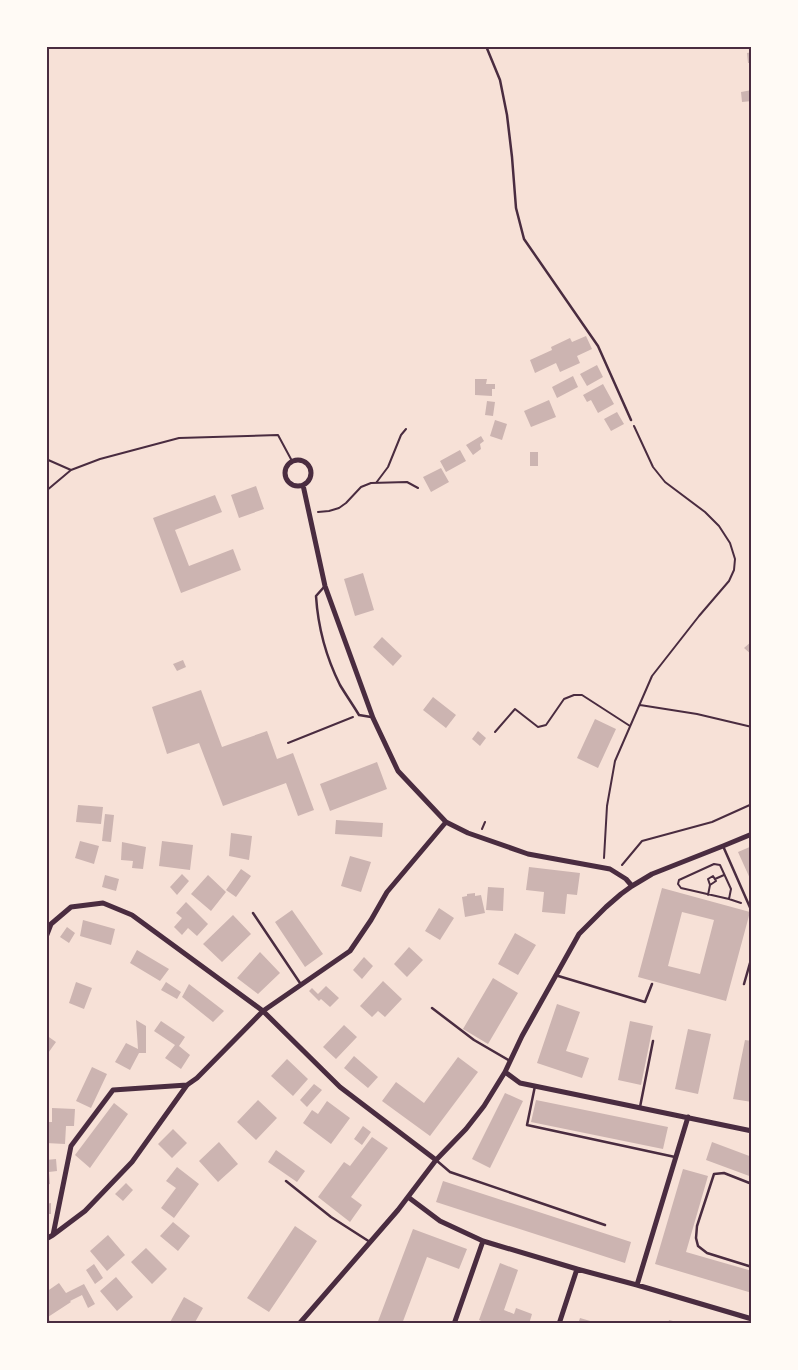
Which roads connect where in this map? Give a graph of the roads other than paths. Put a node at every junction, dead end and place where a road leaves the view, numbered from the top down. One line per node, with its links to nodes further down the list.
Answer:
1 (486, 46): 2 (lane)
2 (631, 420)
3 (303, 485): 3 (street); 4 (street)
4 (325, 586): 5 (street); 5 (lane)
5 (373, 718): 6 (street)
6 (446, 822): 9 (street); 17 (street)
7 (752, 834): 8 (street)
8 (722, 846): 9 (street); 10 (lane)
9 (632, 886): 14 (street)
10 (752, 912)
11 (253, 913): 17 (lane)
12 (46, 937): 19 (street)
13 (752, 956): 16 (lane)
14 (555, 975): 15 (lane); 21 (street)
15 (652, 984)
16 (744, 984)
17 (301, 985): 19 (street)
18 (432, 1008): 21 (lane)
19 (263, 1011): 23 (street); 29 (street)
20 (653, 1041): 25 (lane)
21 (510, 1061): 22 (street)
22 (505, 1072): 24 (street); 29 (street)
23 (187, 1085): 34 (street); 34 (street)
24 (535, 1086): 25 (street); 28 (lane)
25 (640, 1108): 26 (street)
26 (688, 1118): 27 (street); 28 (street)
27 (752, 1131)
28 (676, 1158): 40 (street)
29 (436, 1160): 32 (street); 33 (lane)
30 (286, 1181): 37 (lane)
31 (752, 1184): 38 (lane)
32 (408, 1198): 36 (street); 37 (street)
33 (605, 1225)
34 (53, 1235): 35 (street)
35 (46, 1239)
36 (483, 1241): 39 (street); 43 (street)
37 (371, 1242): 42 (street)
38 (752, 1266)
39 (577, 1269): 40 (street); 44 (street)
40 (637, 1285): 41 (street)
41 (752, 1319)
42 (298, 1324)
43 (454, 1324)
44 (559, 1324)

